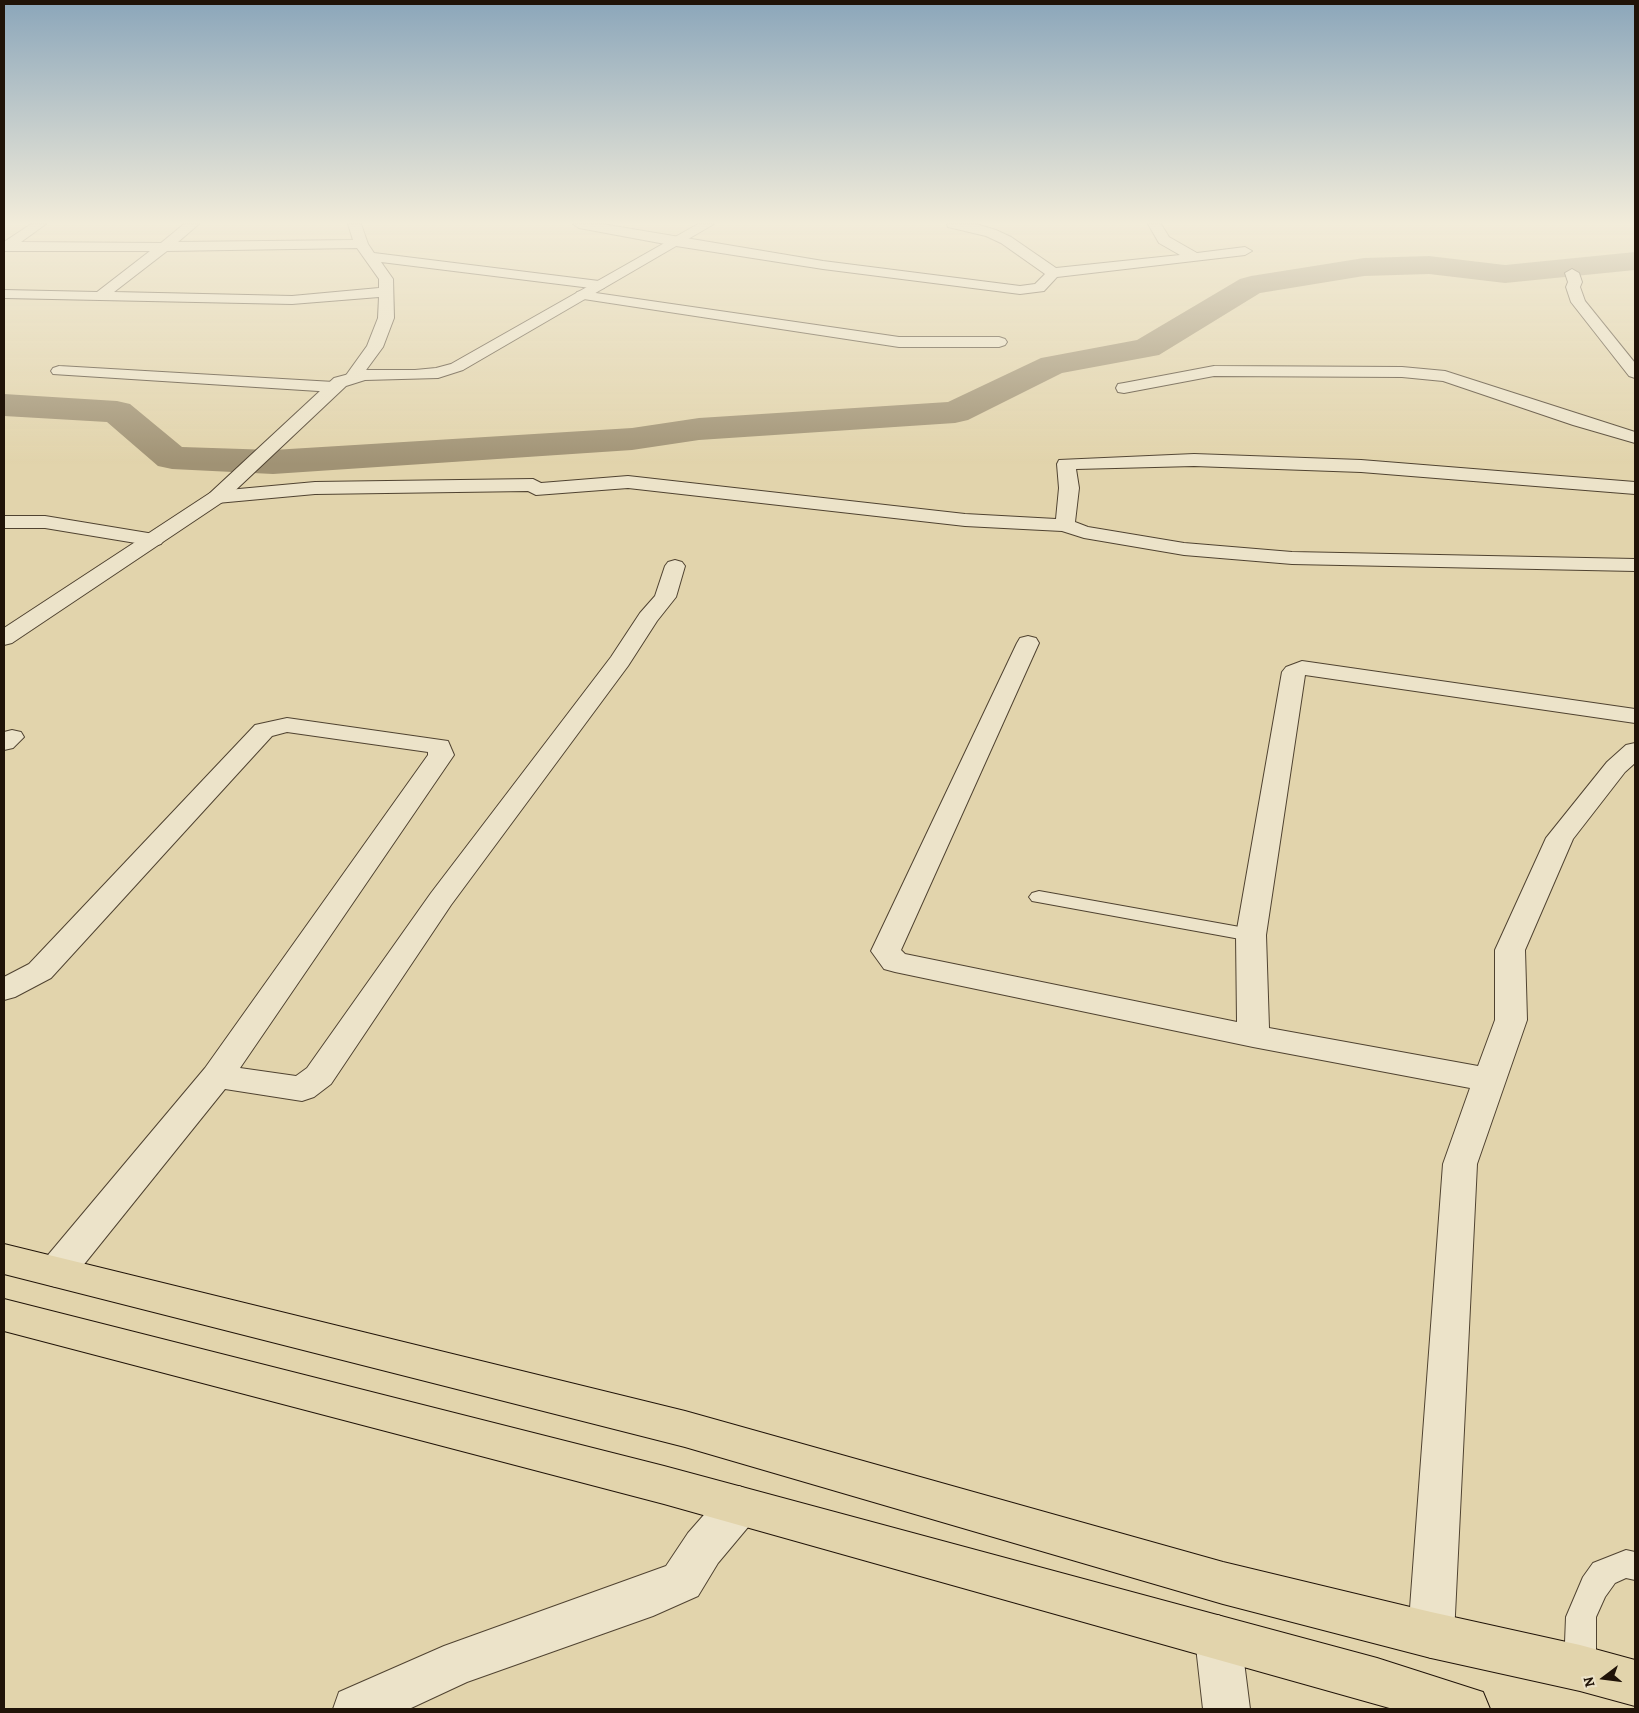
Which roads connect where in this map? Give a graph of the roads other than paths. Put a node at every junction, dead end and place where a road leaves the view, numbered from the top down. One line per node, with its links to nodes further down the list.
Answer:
1 (386, 304): 8 (street)
2 (566, 304): 8 (street)
3 (642, 304): 5 (street)
4 (1580, 304): 7 (street)
5 (999, 342)
6 (59, 371): 9 (street)
7 (1635, 373)
8 (352, 378): 9 (street)
9 (334, 387): 13 (street)
10 (1124, 388): 11 (street)
11 (1635, 438)
12 (1635, 488): 15 (street)
13 (223, 492): 15 (street); 16 (street)
14 (4, 522): 16 (street)
15 (1065, 525): 17 (street)
16 (154, 540): 19 (street)
17 (1635, 565)
18 (675, 566): 27 (street)
19 (4, 638)
20 (1028, 643): 26 (street)
21 (1635, 716): 24 (street)
22 (1635, 750): 28 (street)
23 (1039, 896): 24 (lane)
24 (1251, 936): 26 (street)
25 (4, 990): 27 (street)
26 (1253, 1036): 28 (street)
27 (216, 1076): 30 (street)
28 (1489, 1080): 34 (street)
29 (4, 1259): 30 (highway)
30 (56, 1272): 34 (highway)
31 (4, 1315): 32 (highway)
32 (739, 1506): 35 (highway); 38 (street)
33 (1635, 1566): 36 (lane)
34 (1431, 1635): 36 (highway)
35 (1218, 1638): 39 (street); 40 (highway)
36 (1580, 1668): 37 (highway)
37 (1635, 1683)
38 (356, 1709)
39 (1227, 1709)
40 (1464, 1709)

